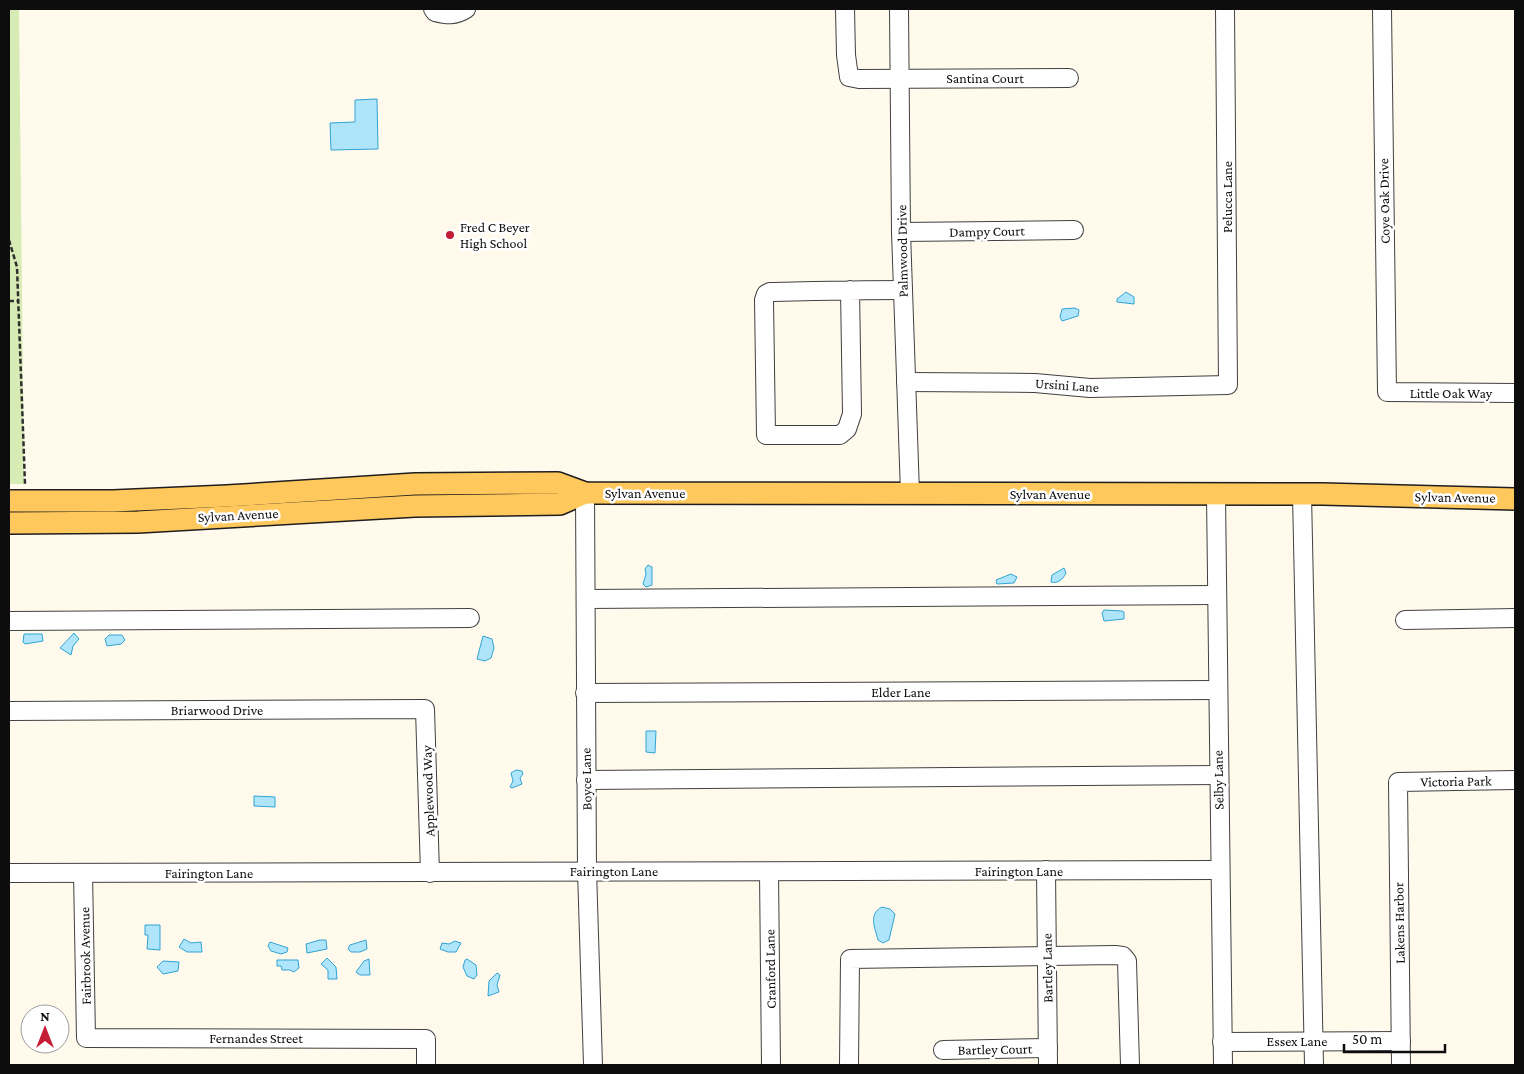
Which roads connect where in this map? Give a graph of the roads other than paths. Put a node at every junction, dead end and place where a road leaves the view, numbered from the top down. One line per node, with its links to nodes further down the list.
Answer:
1 (433, 9): 2 (street)
2 (466, 9)
3 (845, 9): 7 (street, Santina Court)
4 (899, 9): 7 (street, Palmwood Drive)
5 (1225, 9): 14 (street, Pelucca Lane)
6 (1382, 9): 15 (street, Coye Oak Drive)
7 (900, 78): 8 (street, Santina Court); 10 (street, Palmwood Drive)
8 (1069, 78)
9 (1074, 230): 10 (street, Dampy Court)
10 (901, 232): 12 (street, Palmwood Drive)
11 (850, 290): 11 (street); 12 (street)
12 (903, 290): 13 (street, Palmwood Drive)
13 (906, 382): 14 (street, Ursini Lane); 18 (street, Palmwood Drive)
14 (1228, 385)
15 (1387, 392): 16 (street, Little Oak Way)
16 (1515, 394)
17 (585, 493): 18 (main road, Sylvan Avenue); 22 (main road, Sylvan Avenue); 23 (main road, Sylvan Avenue); 25 (street, Boyce Lane)
18 (910, 493): 20 (main road, Sylvan Avenue)
19 (1302, 494): 20 (main road, Sylvan Avenue); 21 (main road, Sylvan Avenue); 47 (street)
20 (1216, 495): 24 (street, Selby Lane)
21 (1515, 499)
22 (17, 501)
23 (9, 524)
24 (1217, 596): 25 (street); 30 (street, Selby Lane)
25 (586, 599): 31 (street, Boyce Lane)
26 (470, 618): 29 (street)
27 (1515, 618): 28 (street)
28 (1405, 620)
29 (9, 621)
30 (1218, 690): 31 (street, Elder Lane); 34 (street, Selby Lane)
31 (585, 693): 35 (street, Boyce Lane)
32 (426, 709): 33 (street, Briarwood Drive); 44 (street, Applewood Way)
33 (9, 711)
34 (1218, 775): 35 (street); 40 (street, Selby Lane)
35 (586, 780): 38 (street, Boyce Lane)
36 (1515, 780): 37 (street, Victoria Park)
37 (1398, 782): 48 (street, Lakens Harbor)
38 (587, 870): 41 (street, Fairington Lane); 44 (street, Fairington Lane); 53 (street, Boyce Lane)
39 (1046, 870): 40 (street, Fairington Lane); 41 (street, Fairington Lane); 45 (street, Bartley Lane)
40 (1220, 870): 49 (street, Selby Lane)
41 (769, 872): 54 (street, Cranford Lane)
42 (9, 873): 43 (street, Fairington Lane)
43 (83, 873): 44 (street, Fairington Lane); 46 (street, Fairbrook Avenue)
44 (430, 873)
45 (1047, 957): 51 (street, Bartley Lane); 55 (street); 56 (street)
46 (86, 1038): 52 (street, Fernandes Street)
47 (1314, 1041): 48 (street, Essex Lane); 49 (street, Essex Lane); 58 (street)
48 (1401, 1041): 59 (street, Lakens Harbor)
49 (1222, 1042): 57 (street, Selby Lane)
50 (943, 1050): 51 (street, Bartley Court)
51 (1048, 1057)
52 (426, 1065)
53 (593, 1065)
54 (771, 1065)
55 (849, 1065)
56 (1130, 1065)
57 (1223, 1065)
58 (1314, 1065)
59 (1401, 1065)

